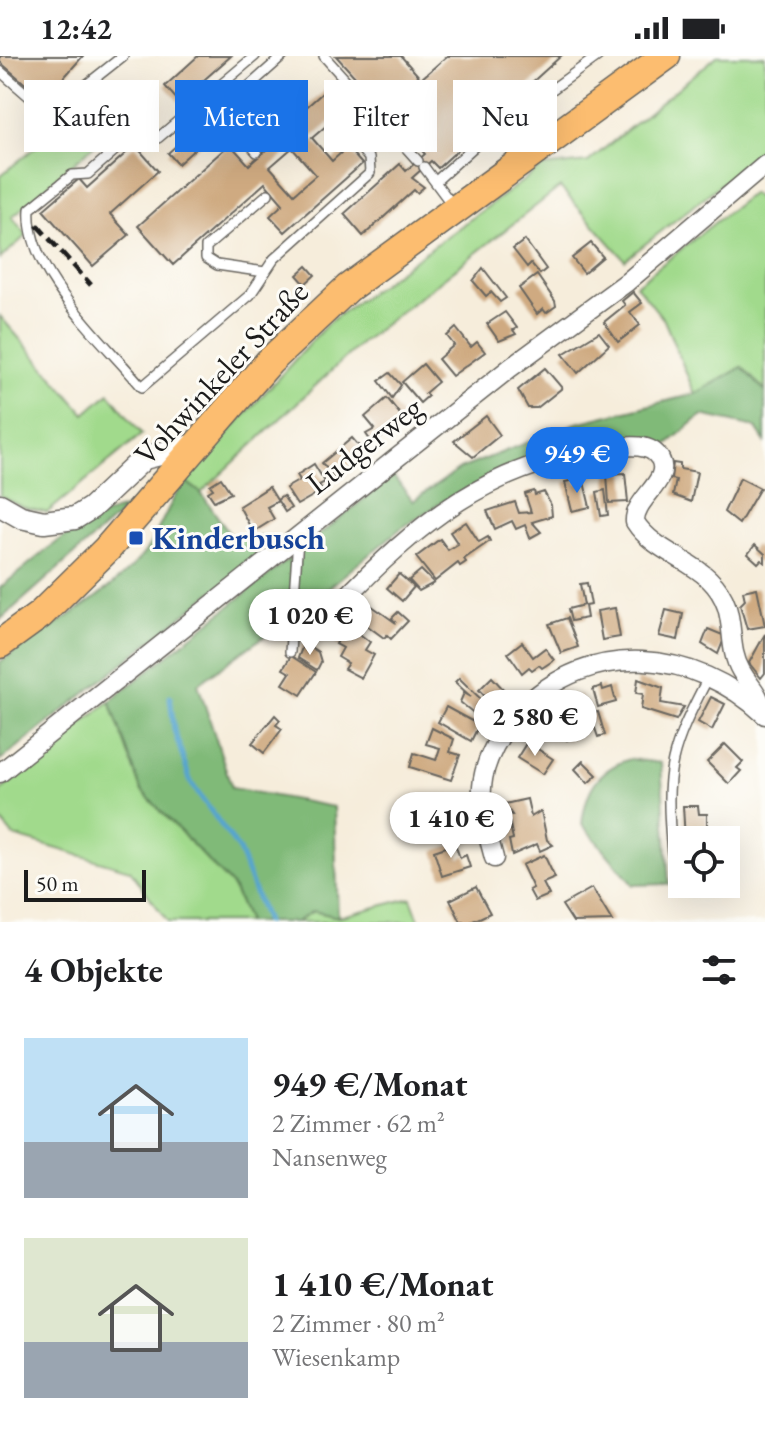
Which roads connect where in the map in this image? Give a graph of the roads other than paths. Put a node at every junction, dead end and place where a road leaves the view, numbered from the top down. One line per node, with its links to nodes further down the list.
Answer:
1 (123, 56): 7 (lane)
2 (255, 56): 16 (lane)
3 (283, 56): 8 (lane)
4 (324, 56): 9 (lane)
5 (598, 56): 13 (lane)
6 (666, 56): 15 (main road, Vohwinkeler Straße)
7 (0, 71)
8 (256, 80)
9 (345, 80)
10 (364, 152): 16 (lane)
11 (410, 152): 13 (lane)
12 (765, 165): 19 (street, Ludgerweg)
13 (436, 181): 15 (lane)
14 (268, 194): 16 (lane)
15 (455, 209): 17 (main road, Vohwinkeler Straße)
16 (265, 272)
17 (195, 445): 18 (street); 21 (main road, Vohwinkeler Straße)
18 (0, 505)
19 (298, 535): 22 (lane); 25 (street, Ludgerweg)
20 (338, 606): 24 (street)
21 (0, 644)
22 (290, 652)
23 (709, 676): 24 (street); 26 (lane); 27 (street)
24 (764, 714)
25 (0, 773)
26 (671, 826)
27 (494, 858)

